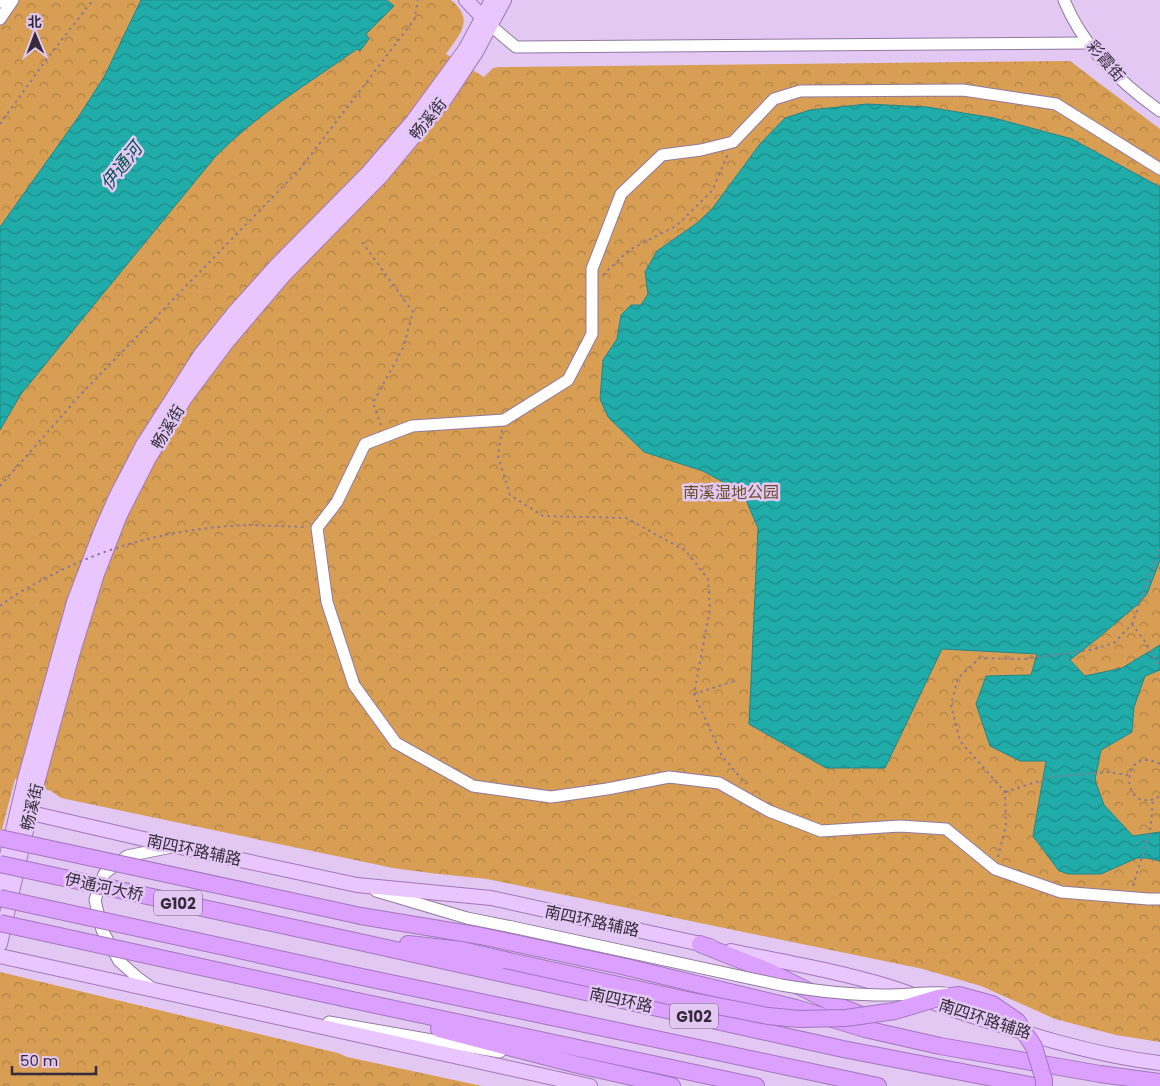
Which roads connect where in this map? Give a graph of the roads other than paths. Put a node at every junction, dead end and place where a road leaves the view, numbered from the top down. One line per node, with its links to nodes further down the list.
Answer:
1 (13, 0): 6 (street)
2 (466, 0): 7 (main road)
3 (492, 0): 7 (main road, 畅溪街)
4 (504, 0): 7 (main road, 畅溪街)
5 (1064, 0): 8 (street, 彩霞街)
6 (0, 19)
7 (487, 21): 8 (street); 11 (main road, 畅溪街)
8 (1088, 43): 9 (street, 彩霞街)
9 (1160, 111)
10 (1160, 169): 18 (street)
11 (24, 811): 13 (main road, 南四环路辅路); 15 (main road, 畅溪街); 22 (main road, 畅溪街)
12 (0, 838): 20 (highway, bridge)
13 (176, 846): 16 (main road, 南四环路辅路); 27 (street)
14 (0, 864): 21 (highway, 伊通河大桥 / G102, bridge)
15 (0, 885)
16 (357, 885): 23 (main road, 南四环路辅路); 28 (street, bridge)
17 (0, 898): 26 (highway, 伊通河大桥 / G102, bridge)
18 (1160, 898)
19 (0, 923): 29 (highway, bridge)
20 (427, 927): 25 (highway); 32 (highway)
21 (356, 941): 25 (highway); 39 (highway, 南四环路 / G102)
22 (0, 944)
23 (700, 944): 32 (highway); 33 (main road, 南四环路辅路)
24 (0, 956): 27 (main road)
25 (499, 959): 28 (highway, bridge)
26 (348, 974): 38 (highway, 南四环路 / G102)
27 (154, 989): 30 (main road)
28 (959, 995): 40 (highway, bridge)
29 (347, 999): 31 (highway); 37 (highway)
30 (265, 1013): 31 (street); 35 (main road)
31 (491, 1046): 36 (highway)
32 (973, 1052): 34 (highway)
33 (1160, 1063)
34 (1160, 1082)
35 (590, 1086)
36 (672, 1086)
37 (756, 1086)
38 (878, 1086)
39 (1034, 1086)
40 (1044, 1086)

